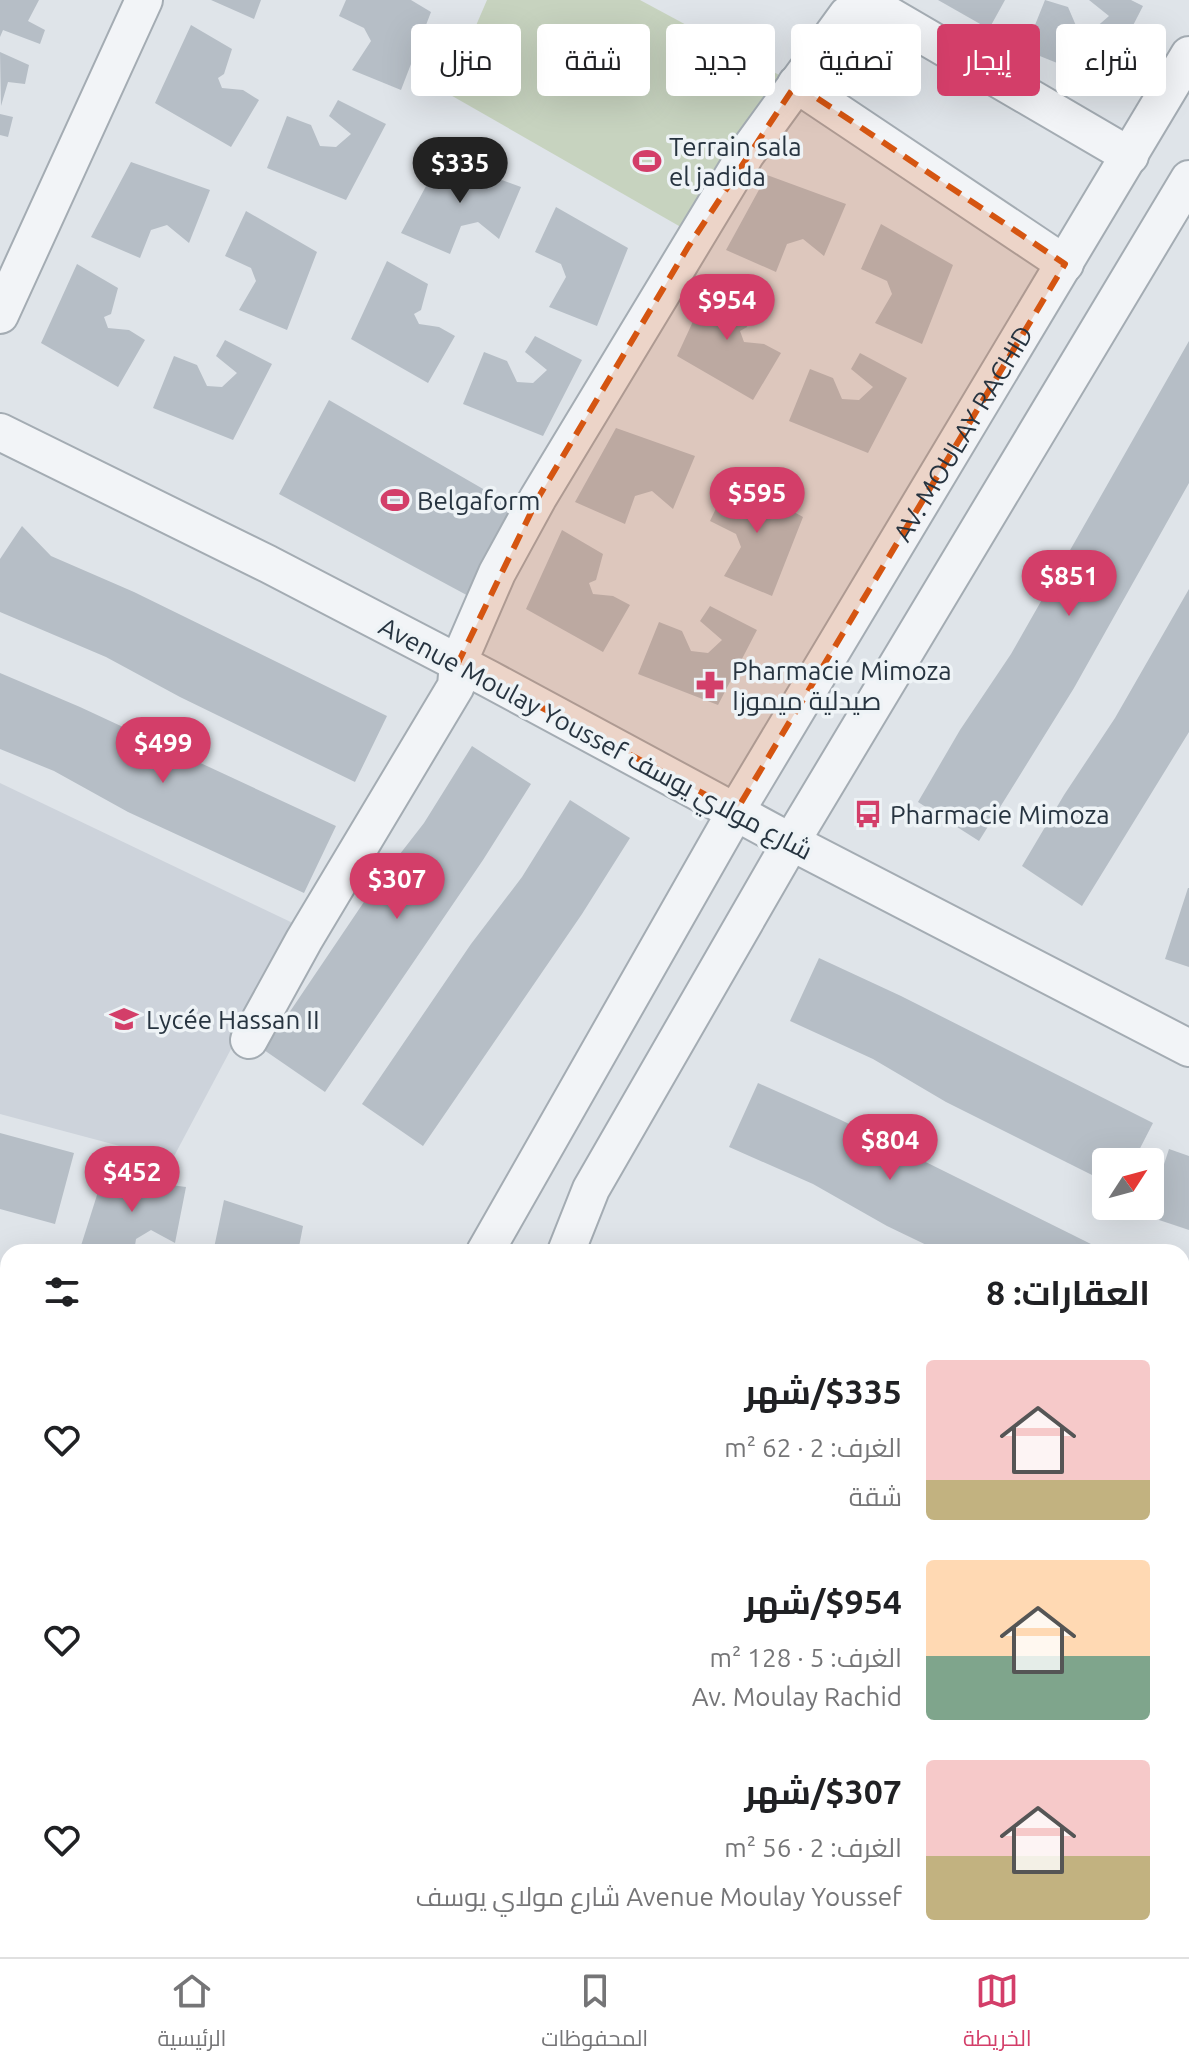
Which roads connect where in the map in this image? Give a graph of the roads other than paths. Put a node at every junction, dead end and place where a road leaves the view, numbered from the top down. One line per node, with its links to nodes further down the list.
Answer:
1 (144, 0): 11 (street)
2 (840, 24): 3 (street)
3 (904, 24)
4 (921, 34): 8 (street)
5 (1189, 55): 8 (street, AV. MOULAY RACHID)
6 (791, 91): 13 (street)
7 (814, 96): 10 (street)
8 (1130, 156): 10 (street, AV. MOULAY RACHID)
9 (1189, 179): 15 (street)
10 (1065, 264): 14 (street, AV. MOULAY RACHID)
11 (0, 315)
12 (0, 432): 13 (street, Avenue Moulay Youssef شارع مولاي يوسف)
13 (458, 663): 14 (street, Avenue Moulay Youssef شارع مولاي يوسف); 16 (street)
14 (736, 811): 15 (street, Avenue Moulay Youssef شارع مولاي يوسف); 18 (street, AV. MOULAY RACHID)
15 (791, 842): 17 (street, Avenue Moulay Youssef شارع مولاي يوسف); 19 (street)
16 (249, 1040)
17 (1189, 1048)
18 (490, 1244)
19 (569, 1244)

